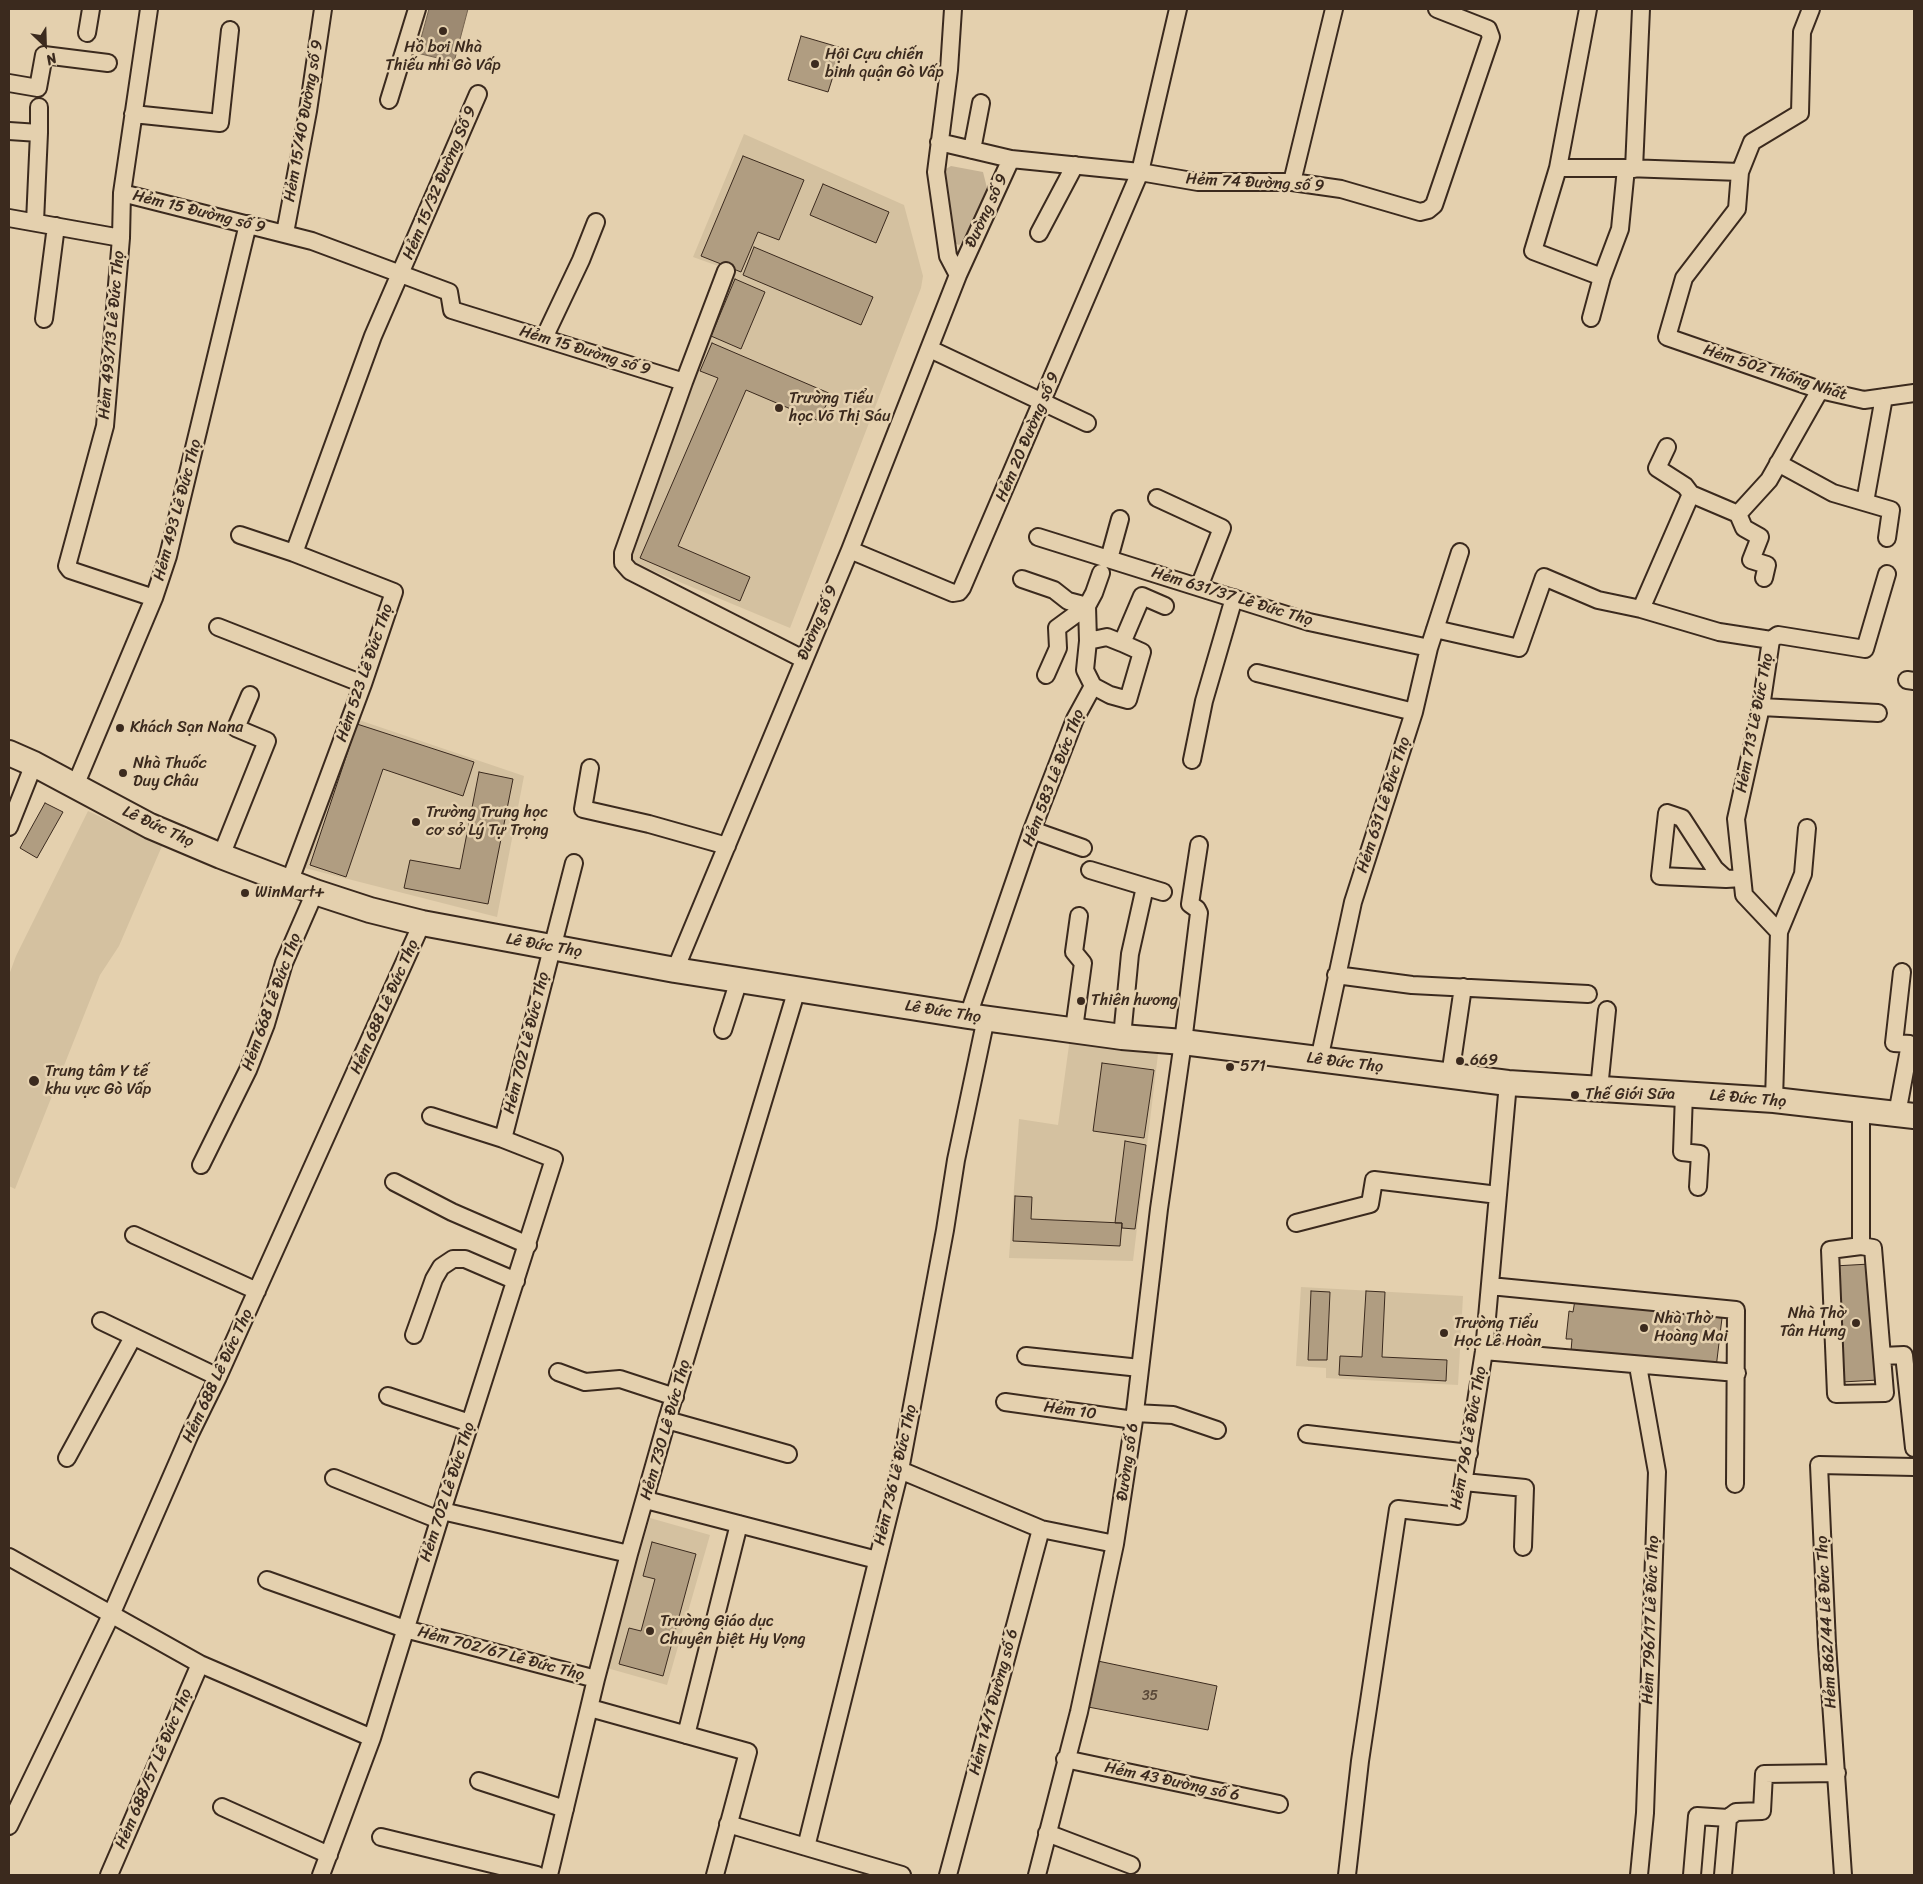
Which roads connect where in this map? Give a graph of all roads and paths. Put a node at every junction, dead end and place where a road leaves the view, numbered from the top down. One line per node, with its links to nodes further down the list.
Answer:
1 (91, 9): 13 (street)
2 (149, 9): 20 (street, Hẻm 493/13 Lê Đức Thọ)
3 (323, 9): 38 (street, Hẻm 15/40 Đường số 9)
4 (417, 9): 17 (street)
5 (953, 9): 23 (street, Đường số 9)
6 (1178, 9): 29 (street, Hẻm 20 Đường số 9)
7 (1334, 9): 31 (street)
8 (1437, 9): 31 (street, Hẻm 74 Đường số 9)
9 (1588, 9): 27 (street)
10 (1641, 9): 28 (street)
11 (1811, 9): 30 (street)
12 (230, 30): 20 (street)
13 (87, 32)
14 (108, 63): 15 (street)
15 (9, 83)
16 (478, 94): 42 (street, Hẻm 15/32 Đường Số 9)
17 (389, 100)
18 (981, 103): 24 (street)
19 (39, 107): 22 (street)
20 (134, 114): 32 (street, Hẻm 493/13 Lê Đức Thọ)
21 (9, 131): 22 (street)
22 (39, 133): 34 (street)
23 (939, 142): 24 (street, Đường số 9); 43 (street, Đường số 9)
24 (972, 150): 25 (street, Đường số 9)
25 (1011, 159): 26 (street, Hẻm 74 Đường số 9); 43 (street, Đường số 9)
26 (1075, 165): 29 (street, Hẻm 74 Đường số 9); 39 (street)
27 (1558, 168): 28 (street); 44 (street)
28 (1630, 169): 30 (street); 44 (street)
29 (1140, 172): 31 (street, Hẻm 74 Đường số 9); 53 (street, Hẻm 20 Đường số 9)
30 (1740, 172): 50 (street, Hẻm 502 Thống Nhất)
31 (1292, 182)
32 (122, 193): 36 (street, Hẻm 15 Đường số 9); 40 (street, Hẻm 493/13 Lê Đức Thọ)
33 (9, 218): 34 (street)
34 (35, 222): 37 (street)
35 (596, 222): 47 (street)
36 (248, 224): 38 (street, Hẻm 15 Đường số 9); 73 (street, Hẻm 493 Lê Đức Thọ)
37 (56, 226): 40 (street); 46 (street)
38 (285, 233): 42 (street, Hẻm 15 Đường số 9)
39 (1039, 233)
40 (121, 238): 73 (street, Hẻm 493/13 Lê Đức Thọ)
41 (726, 271): 49 (street)
42 (402, 272): 47 (street, Hẻm 15 Đường số 9); 67 (street)
43 (958, 275): 48 (street, Đường số 9)
44 (1602, 277): 45 (street)
45 (1591, 318)
46 (44, 319)
47 (544, 338): 49 (street, Hẻm 15 Đường số 9)
48 (930, 349): 53 (street); 65 (street, Đường số 9)
49 (684, 382): 84 (street)
50 (1820, 390): 52 (street, Hẻm 502 Thống Nhất); 56 (street)
51 (1914, 393): 52 (street, Hẻm 502 Thống Nhất)
52 (1884, 397): 59 (street)
53 (1044, 401): 54 (street); 65 (street, Hẻm 20 Đường số 9)
54 (1087, 423)
55 (1667, 447): 57 (street)
56 (1778, 463): 59 (street); 60 (street)
57 (1691, 494): 60 (street); 77 (street)
58 (1157, 498): 72 (street)
59 (1865, 502): 64 (street)
60 (1738, 514): 70 (street)
61 (1120, 519): 68 (street)
62 (240, 534): 67 (street)
63 (1038, 537): 68 (street, Hẻm 631/37 Lê Đức Thọ)
64 (1887, 538)
65 (850, 550): 84 (street, Đường số 9)
66 (1460, 552): 79 (street, Hẻm 631 Lê Đức Thọ)
67 (294, 553): 87 (street, Hẻm 523 Lê Đức Thọ)
68 (1105, 566): 72 (street, Hẻm 631/37 Lê Đức Thọ); 75 (street)
69 (1887, 574): 80 (street)
70 (1764, 578)
71 (1022, 579): 75 (street)
72 (1199, 587): 74 (street, Hẻm 631/37 Lê Đức Thọ)
73 (154, 598): 97 (street, Hẻm 493 Lê Đức Thọ)
74 (1234, 598): 83 (street, Hẻm 631/37 Lê Đức Thọ); 94 (street)
75 (1087, 606): 81 (street); 86 (street)
76 (1165, 606): 82 (street)
77 (1641, 609): 79 (street, Hẻm 713 Lê Đức Thọ); 80 (street, Hẻm 713 Lê Đức Thọ)
78 (218, 627): 87 (street)
79 (1435, 629): 83 (street, Hẻm 631 Lê Đức Thọ)
80 (1771, 640): 90 (street, Hẻm 713 Lê Đức Thọ)
81 (1088, 641): 82 (street); 88 (street)
82 (1122, 644): 88 (street)
83 (1429, 648): 91 (street, Hẻm 631 Lê Đức Thọ)
84 (803, 658): 102 (street, Đường số 9)
85 (1257, 673): 91 (street)
86 (1046, 675)
87 (363, 684): 108 (street, Hẻm 523 Lê Đức Thọ)
88 (1093, 686): 100 (street, Hẻm 583 Lê Đức Thọ)
89 (250, 695): 104 (street)
90 (1761, 708): 92 (street); 107 (street, Hẻm 713 Lê Đức Thọ)
91 (1414, 712): 118 (street, Hẻm 631 Lê Đức Thọ)
92 (1878, 713)
93 (9, 753): 95 (main road, Lê Đức Thọ)
94 (1192, 760)
95 (34, 764): 97 (main road, Lê Đức Thọ); 98 (street)
96 (590, 768): 102 (street)
97 (75, 786): 104 (main road, Lê Đức Thọ)
98 (9, 827)
99 (1807, 828): 114 (street)
100 (1032, 830): 103 (street); 124 (street, Hẻm 583 Lê Đức Thọ)
101 (1199, 845): 128 (street, Đường số 6)
102 (727, 846): 116 (street, Đường số 9)
103 (1083, 848)
104 (221, 856): 108 (main road, Lê Đức Thọ)
105 (574, 863): 115 (street, Hẻm 702 Lê Đức Thọ)
106 (1090, 870): 109 (street)
107 (1734, 879): 107 (street); 114 (street, Hẻm 713 Lê Đức Thọ)
108 (289, 883): 110 (main road, Lê Đức Thọ)
109 (1145, 887): 111 (street); 127 (street)
110 (314, 892): 113 (main road, Lê Đức Thọ); 139 (street, Hẻm 668 Lê Đức Thọ)
111 (1163, 892)
112 (1078, 916): 125 (street)
113 (422, 923): 115 (main road, Lê Đức Thọ); 149 (street, Hẻm 688 Lê Đức Thọ)
114 (1779, 932): 134 (street)
115 (551, 947): 116 (main road, Lê Đức Thọ); 138 (street, Hẻm 702 Lê Đức Thọ)
116 (675, 970): 119 (main road, Lê Đức Thọ)
117 (1902, 972): 136 (street)
118 (1336, 975): 120 (street); 129 (street, Hẻm 631 Lê Đức Thọ)
119 (739, 980): 121 (main road, Lê Đức Thọ); 126 (street)
120 (1463, 987): 122 (street); 130 (street)
121 (797, 989): 124 (main road, Lê Đức Thọ); 162 (street, Hẻm 730 Lê Đức Thọ)
122 (1588, 994)
123 (1606, 1010): 132 (street)
124 (977, 1017): 125 (main road, Lê Đức Thọ); 175 (street, Hẻm 736 Lê Đức Thọ)
125 (1074, 1029): 127 (main road, Lê Đức Thọ)
126 (723, 1030)
127 (1122, 1037): 128 (main road, Lê Đức Thọ)
128 (1183, 1042): 129 (main road, Lê Đức Thọ); 157 (street, Đường số 6)
129 (1319, 1060): 130 (main road, Lê Đức Thọ)
130 (1450, 1076): 131 (main road, Lê Đức Thọ)
131 (1508, 1083): 132 (main road, Lê Đức Thọ); 142 (street, Hẻm 796 Lê Đức Thọ)
132 (1599, 1089): 133 (main road, Lê Đức Thọ)
133 (1684, 1093): 134 (main road, Lê Đức Thọ); 141 (street)
134 (1774, 1100): 135 (main road, Lê Đức Thọ)
135 (1861, 1111): 136 (main road, Lê Đức Thọ); 146 (street)
136 (1906, 1115)
137 (431, 1116): 138 (street, Hẻm 702 Lê Đức Thọ)
138 (503, 1139): 145 (street, Hẻm 702 Lê Đức Thọ)
139 (201, 1165)
140 (394, 1182): 145 (street)
141 (1698, 1187)
142 (1498, 1195): 143 (street); 148 (street, Hẻm 796 Lê Đức Thọ)
143 (1296, 1223)
144 (134, 1235): 149 (street)
145 (528, 1245): 147 (street, Hẻm 702 Lê Đức Thọ)
146 (1861, 1246): 155 (street); 155 (street)
147 (516, 1281): 151 (street); 167 (street, Hẻm 702 Lê Đức Thọ)
148 (1490, 1286): 153 (street, Hẻm 796 Lê Đức Thọ); 159 (street)
149 (257, 1291): 160 (street, Hẻm 688 Lê Đức Thọ)
150 (101, 1321): 152 (street)
151 (414, 1335)
152 (133, 1337): 160 (street); 173 (street)
153 (1484, 1351): 156 (street); 171 (street, Hẻm 796 Lê Đức Thọ)
154 (1026, 1356): 157 (street)
155 (1882, 1356): 164 (street)
156 (1638, 1366): 159 (street); 219 (street, Hẻm 796/17 Lê Đức Thọ)
157 (1140, 1368): 165 (street, Đường số 6)
158 (558, 1372): 162 (street)
159 (1737, 1373): 178 (street)
160 (218, 1377): 189 (street, Hẻm 688 Lê Đức Thọ)
161 (388, 1396): 167 (street)
162 (674, 1397): 166 (street, Hẻm 730 Lê Đức Thọ)
163 (1005, 1402): 165 (street, Hẻm 10)
164 (1912, 1405): 170 (street)
165 (1134, 1416): 168 (street, Hẻm 10); 183 (street, Đường số 6)
166 (667, 1420): 172 (street); 179 (street, Hẻm 730 Lê Đức Thọ)
167 (470, 1423): 180 (street, Hẻm 702 Lê Đức Thọ)
168 (1217, 1430)
169 (1306, 1434): 171 (street)
170 (1914, 1448)
171 (1470, 1453): 177 (street, Hẻm 796 Lê Đức Thọ)
172 (788, 1454)
173 (68, 1458)
174 (1914, 1467): 197 (street, Hẻm 862/44 Lê Đức Thọ)
175 (900, 1470): 182 (street); 187 (street, Hẻm 736 Lê Đức Thọ)
176 (334, 1478): 180 (street)
177 (1464, 1482): 184 (street); 218 (street, Hẻm 796 Lê Đức Thọ)
178 (1735, 1484)
179 (646, 1500): 181 (street); 185 (street, Hẻm 730 Lê Đức Thọ)
180 (440, 1515): 185 (street); 190 (street, Hẻm 702 Lê Đức Thọ)
181 (740, 1524): 187 (street); 194 (street)
182 (1041, 1529): 183 (street); 216 (street, Hẻm 14/1 Đường số 6)
183 (1115, 1544): 196 (street, Đường số 6)
184 (1523, 1547)
185 (630, 1554): 192 (street, Hẻm 730 Lê Đức Thọ)
186 (9, 1557): 189 (street)
187 (877, 1560): 207 (street, Hẻm 736 Lê Đức Thọ)
188 (267, 1580): 190 (street, Hẻm 702/67 Lê Đức Thọ)
189 (111, 1615): 191 (street); 204 (street, Hẻm 688 Lê Đức Thọ)
190 (406, 1629): 192 (street, Hẻm 702/67 Lê Đức Thọ); 195 (street, Hẻm 702 Lê Đức Thọ)
191 (200, 1664): 195 (street); 210 (street, Hẻm 688/57 Lê Đức Thọ)
192 (596, 1679): 193 (street, Hẻm 730 Lê Đức Thọ)
193 (590, 1708): 194 (street); 201 (street, Hẻm 730 Lê Đức Thọ)
194 (686, 1735): 203 (street)
195 (372, 1738): 208 (street, Hẻm 702 Lê Đức Thọ)
196 (1065, 1759): 199 (street, Hẻm 43 Đường số 6); 205 (street, Đường số 6)
197 (1837, 1773): 202 (street); 222 (street, Hẻm 862/44 Lê Đức Thọ)
198 (479, 1781): 201 (street)
199 (1279, 1804)
200 (222, 1806): 208 (street)
201 (565, 1809): 213 (street, Hẻm 730 Lê Đức Thọ)
202 (1728, 1818): 220 (street); 221 (street)
203 (728, 1824): 207 (street); 214 (street)
204 (9, 1826)
205 (1047, 1833): 209 (street); 217 (street, Đường số 6)
206 (381, 1837): 212 (street)
207 (806, 1847): 215 (street)
208 (329, 1855): 211 (street, Hẻm 702 Lê Đức Thọ)
209 (1131, 1865)
210 (109, 1875)
211 (321, 1875)
212 (536, 1875)
213 (549, 1875)
214 (715, 1875)
215 (902, 1875)
216 (948, 1875)
217 (1037, 1875)
218 (1347, 1875)
219 (1639, 1875)
220 (1692, 1875)
221 (1723, 1875)
222 (1843, 1875)

